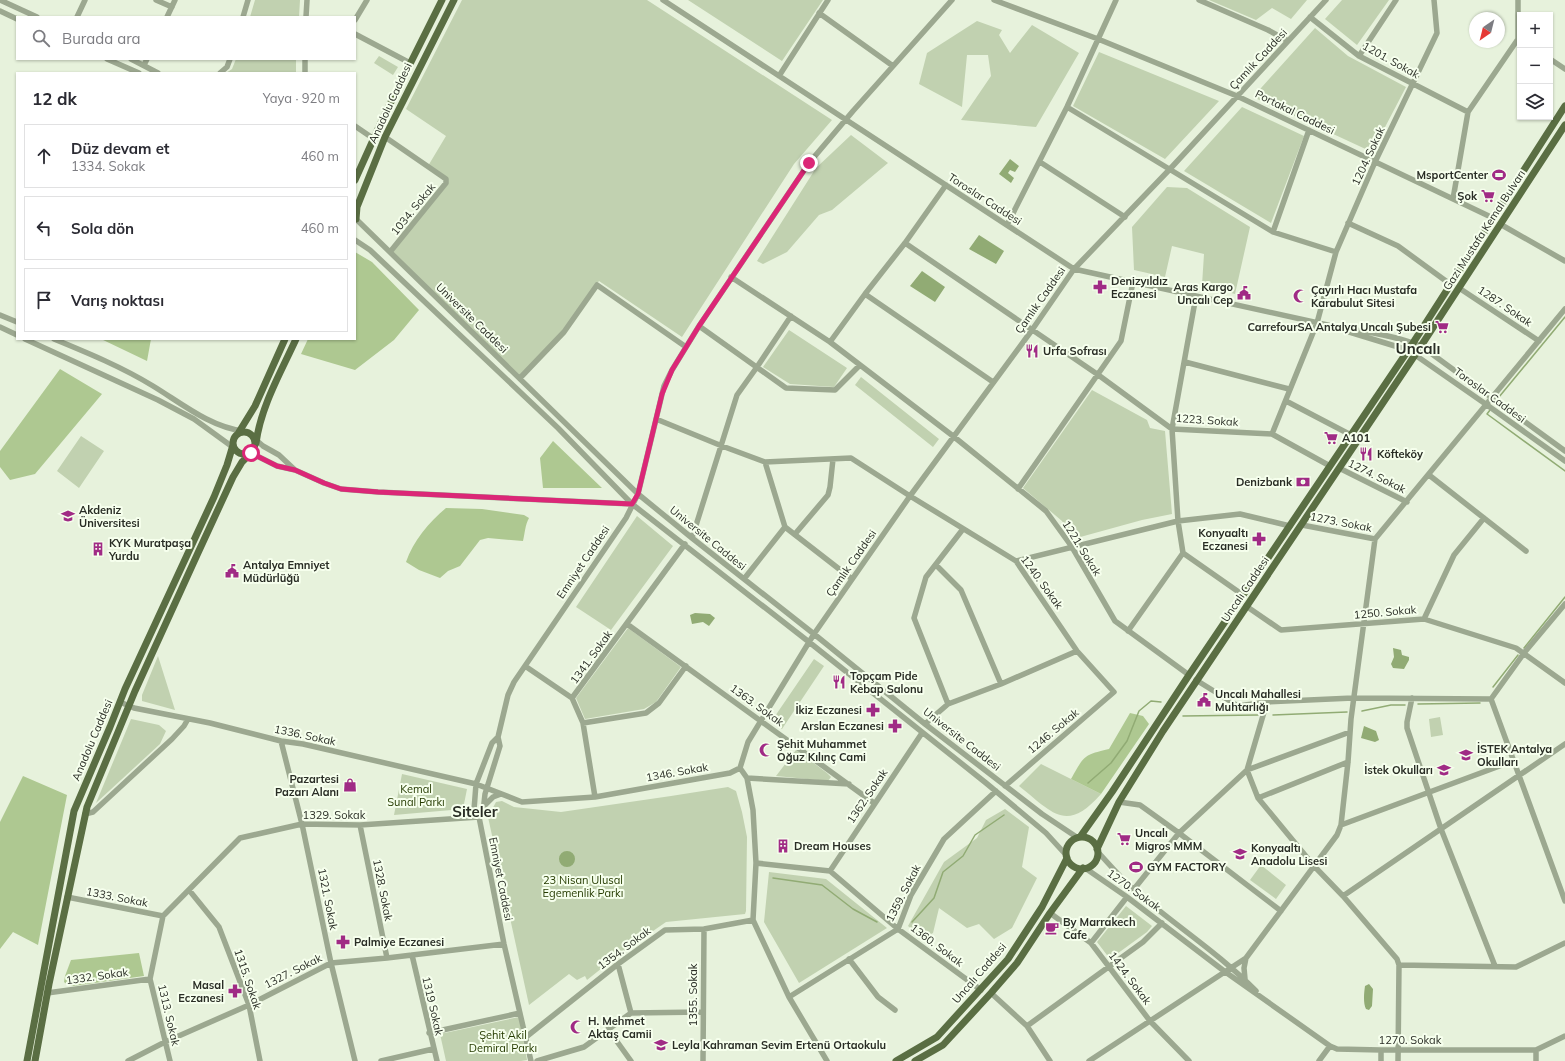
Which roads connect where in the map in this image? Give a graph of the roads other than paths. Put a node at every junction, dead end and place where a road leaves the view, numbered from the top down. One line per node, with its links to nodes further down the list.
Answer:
1 (0, 0): 24 (street)
2 (85, 0): 25 (street)
3 (156, 0): 20 (street)
4 (175, 0): 20 (street)
5 (248, 0): 27 (street)
6 (306, 0): 28 (street)
7 (367, 0): 30 (street)
8 (442, 0): 43 (main road, Anadolu Caddesi)
9 (454, 0): 60 (main road, Anadolu Caddesi)
10 (663, 0): 50 (street, Toroslar Caddesi)
11 (828, 0): 23 (street)
12 (952, 0): 44 (street, Emniyet Caddesi)
13 (994, 0): 33 (street, Portakal Caddesi)
14 (1116, 0): 33 (street)
15 (1199, 0): 34 (street)
16 (1326, 0): 29 (street, Çamlık Caddesi)
17 (1396, 0): 36 (street)
18 (1434, 0): 51 (street, 1204. Sokak)
19 (1518, 0): 22 (street)
20 (172, 7): 26 (street)
21 (0, 11): 31 (street)
22 (1518, 12)
23 (819, 13): 44 (street); 50 (street)
24 (35, 16)
25 (77, 16)
26 (168, 16)
27 (243, 16)
28 (306, 16)
29 (1310, 17): 34 (street, Çamlık Caddesi); 36 (street, 1201. Sokak)
30 (356, 18)
31 (16, 19)
32 (356, 35): 43 (street)
33 (1098, 39): 52 (street, Portakal Caddesi); 54 (street)
34 (1288, 41): 52 (street, Çamlık Caddesi)
35 (1517, 43): 55 (street)
36 (1359, 56): 51 (street, 1201. Sokak)
37 (109, 60): 46 (street)
38 (136, 60): 42 (street)
39 (230, 60): 48 (street)
40 (305, 60): 49 (street)
41 (1553, 61): 45 (street)
42 (146, 62): 47 (street)
43 (410, 63): 61 (main road, Anadolu Caddesi)
44 (893, 66): 56 (street, Emniyet Caddesi)
45 (1565, 68)
46 (137, 72)
47 (157, 72)
48 (221, 72)
49 (305, 72)
50 (779, 76): 56 (street, Toroslar Caddesi)
51 (1413, 84): 55 (street, 1201. Sokak); 63 (street, 1204. Sokak)
52 (1237, 96): 59 (street, Portakal Caddesi); 64 (street, Çamlık Caddesi)
53 (1565, 106): 70 (main road, Gazi Mustafa Kemal Bulvarı)
54 (1067, 107): 62 (street); 64 (street)
55 (1468, 112): 67 (street)
56 (846, 120): 66 (street, Toroslar Caddesi); 82 (street, Emniyet Caddesi)
57 (1565, 125): 73 (main road, Gazi Mustafa Kemal Bulvarı)
58 (356, 127): 61 (street)
59 (1309, 130): 63 (street, Portakal Caddesi); 75 (street)
60 (385, 137): 68 (main road, Anadolu Caddesi); 78 (street, 1034. Sokak)
61 (374, 139): 65 (main road, Anadolu Caddesi)
62 (1040, 162): 69 (street); 74 (street)
63 (1375, 162): 67 (street, Portakal Caddesi); 72 (street, 1204. Sokak)
64 (1170, 169): 69 (street, Çamlık Caddesi); 75 (street)
65 (356, 178)
66 (946, 185): 74 (street, Toroslar Caddesi); 77 (street)
67 (1453, 199): 70 (street, Portakal Caddesi)
68 (356, 214)
69 (1125, 217): 81 (street, Çamlık Caddesi)
70 (1492, 218): 84 (main road, Gazi Mustafa Kemal Bulvarı)
71 (356, 221): 78 (street, Universite Caddesi)
72 (1348, 223): 79 (street, 1204. Sokak); 84 (street)
73 (1500, 224): 80 (street); 85 (main road, Gazi Mustafa Kemal Bulvarı)
74 (1006, 225): 81 (street, Toroslar Caddesi)
75 (1273, 232): 79 (street)
76 (356, 241): 141 (street, Universite Caddesi)
77 (905, 243): 86 (street); 96 (street, 1223. Sokak)
78 (390, 252): 113 (street, Universite Caddesi)
79 (1336, 252): 92 (street, 1204. Sokak)
80 (1565, 260)
81 (1074, 269): 83 (street, Toroslar Caddesi); 96 (street, Çamlık Caddesi)
82 (731, 278): 90 (street, 1221. Sokak); 93 (street, Emniyet Caddesi)
83 (1133, 282): 87 (street, Toroslar Caddesi); 112 (street)
84 (1450, 284): 104 (main road, Gazi Mustafa Kemal Bulvarı)
85 (1459, 288): 102 (street, 1287. Sokak); 105 (main road, Gazi Mustafa Kemal Bulvarı)
86 (865, 294): 103 (street); 114 (street)
87 (1196, 296): 92 (street, Toroslar Caddesi); 109 (street)
88 (1565, 309): 102 (street)
89 (0, 314): 91 (street)
90 (791, 316): 103 (street, 1221. Sokak); 111 (street)
91 (16, 322)
92 (1317, 323): 94 (street, Toroslar Caddesi); 115 (street, 1204. Sokak)
93 (699, 326): 106 (street, Emniyet Caddesi); 111 (street)
94 (1332, 326): 104 (street, Toroslar Caddesi); 107 (street, Toroslar Caddesi)
95 (0, 327): 97 (street)
96 (1032, 330): 112 (street, 1223. Sokak); 114 (street, Çamlık Caddesi)
97 (16, 335)
98 (27, 340): 127 (street)
99 (56, 340): 121 (street)
100 (285, 340): 121 (main road)
101 (296, 340): 125 (main road)
102 (1539, 341): 116 (street)
103 (830, 342): 110 (street, 1221. Sokak)
104 (1413, 343): 105 (street, Toroslar Caddesi); 107 (main road, Gazi Mustafa Kemal Bulvarı)
105 (1421, 346): 108 (main road, Uncalı Caddesi); 116 (street, Toroslar Caddesi)
106 (686, 347): 113 (street); 119 (street, Emniyet Caddesi)
107 (1408, 350): 108 (street, Toroslar Caddesi); 123 (main road, Uncalı Caddesi)
108 (1416, 355): 118 (street, Toroslar Caddesi); 134 (main road, Uncalı Caddesi)
109 (1185, 362): 115 (street); 120 (street)
110 (860, 365): 111 (street); 124 (street, 1221. Sokak)
111 (757, 367): 126 (street)
112 (1097, 374): 120 (street, 1223. Sokak); 137 (street)
113 (520, 378): 138 (street, Universite Caddesi)
114 (993, 382): 124 (street, Çamlık Caddesi)
115 (1289, 389): 117 (street, 1204. Sokak)
116 (1493, 398): 118 (street); 128 (street, Toroslar Caddesi)
117 (1286, 400): 122 (street, 1204. Sokak); 123 (street)
118 (1487, 405): 131 (street, Toroslar Caddesi); 136 (street)
119 (656, 419): 126 (street); 138 (street, Emniyet Caddesi)
120 (1172, 429): 122 (street, 1223. Sokak); 143 (street)
121 (241, 432): 125 (main road); 127 (main road)
122 (1272, 434): 133 (street, 1223. Sokak)
123 (1351, 435): 133 (main road, Uncalı Caddesi)
124 (953, 436): 137 (street, 1221. Sokak); 139 (street, Çamlık Caddesi)
125 (256, 441): 129 (main road); 135 (street)
126 (722, 446): 132 (street); 149 (street)
127 (233, 447): 129 (main road); 181 (main road, Anadolu Caddesi)
128 (1565, 451)
129 (249, 454): 135 (street); 184 (main road, Anadolu Caddesi)
130 (832, 459): 132 (street, 1240. Sokak); 139 (street, 1240. Sokak); 148 (street)
131 (1565, 461)
132 (765, 462): 146 (street)
133 (1330, 466): 145 (main road, Uncalı Caddesi)
134 (1339, 468): 140 (street, 1274. Sokak); 144 (main road, Uncalı Caddesi)
135 (295, 470): 141 (street)
136 (1429, 475): 140 (street); 142 (street)
137 (1018, 489): 152 (street, 1221. Sokak)
138 (638, 494): 141 (street, Emniyet Caddesi); 149 (street, Universite Caddesi)
139 (910, 496): 147 (street, 1240. Sokak); 158 (street, Çamlık Caddesi)
140 (1407, 502): 150 (street)
141 (632, 504): 151 (street, Universite Caddesi); 170 (street, Emniyet Caddesi)
142 (1484, 518): 153 (street); 162 (street)
143 (1178, 521): 145 (street); 152 (street); 154 (street)
144 (1302, 525): 150 (street, 1273. Sokak); 161 (main road, Uncalı Caddesi)
145 (1290, 526): 159 (main road, Uncalı Caddesi)
146 (785, 527): 148 (street); 157 (street)
147 (963, 529): 155 (street, 1240. Sokak); 156 (street)
148 (795, 534): 158 (street)
149 (692, 538): 157 (street, Universite Caddesi)
150 (1376, 539): 164 (street)
151 (684, 544): 163 (street, 1341. Sokak); 167 (street, Universite Caddesi)
152 (1072, 547): 155 (street); 165 (street, 1221. Sokak)
153 (1526, 551)
154 (1183, 553): 159 (street); 165 (street)
155 (1016, 561): 168 (street, 1240. Sokak)
156 (936, 564): 175 (street); 183 (street)
157 (744, 579): 166 (street, Universite Caddesi)
158 (852, 579): 166 (street, Çamlık Caddesi)
159 (1243, 595): 172 (main road, Uncalı Caddesi)
160 (1565, 604): 169 (street)
161 (1246, 606): 164 (street, 1250. Sokak); 173 (main road, Uncalı Caddesi)
162 (1424, 619): 164 (street, 1250. Sokak); 169 (street, 1250. Sokak)
163 (627, 624): 171 (street, 1363. Sokak); 177 (street, 1341. Sokak)
164 (1364, 624): 178 (street)
165 (1128, 631): 172 (street, 1221. Sokak)
166 (814, 634): 167 (street, Çamlık Caddesi); 188 (street, Universite Caddesi)
167 (809, 642): 186 (street); 190 (street, Universite Caddesi)
168 (1078, 651): 175 (street); 176 (street, 1240. Sokak)
169 (1524, 654): 174 (street, 1250. Sokak); 180 (street)
170 (525, 666): 177 (street); 191 (street, Emniyet Caddesi)
171 (686, 666): 186 (street, 1363. Sokak); 187 (street)
172 (1189, 675): 219 (main road, Uncalı Caddesi)
173 (1196, 680): 182 (street); 209 (main road, Uncalı Caddesi)
174 (1565, 683)
175 (1001, 684): 183 (street)
176 (1114, 692): 202 (street, 1246. Sokak)
177 (572, 698): 187 (street, 1341. Sokak)
178 (1353, 698): 179 (street); 182 (street); 189 (street)
179 (1412, 698): 180 (street); 205 (street)
180 (1490, 699): 194 (street)
181 (120, 702): 184 (street, 1336. Sokak); 279 (main road, Anadolu Caddesi)
182 (1267, 702): 197 (street)
183 (948, 704): 188 (street)
184 (129, 705): 185 (street, 1336. Sokak); 212 (main road, Anadolu Caddesi)
185 (188, 719): 192 (street, 1336. Sokak); 212 (street)
186 (761, 720): 196 (street); 201 (street, 1363. Sokak)
187 (583, 723): 207 (street, 1341. Sokak)
188 (925, 724): 202 (street, Universite Caddesi)
189 (1350, 732): 195 (street); 197 (street)
190 (922, 733): 204 (street, Universite Caddesi); 210 (street, 1362. Sokak)
191 (498, 737): 200 (street, Emniyet Caddesi); 203 (street)
192 (282, 741): 200 (street, 1336. Sokak); 214 (street, 1321. Sokak)
193 (1565, 744): 198 (street)
194 (1513, 761): 198 (street); 205 (street)
195 (1348, 762): 208 (street); 216 (street)
196 (740, 768): 199 (street); 207 (street, 1346. Sokak)
197 (1247, 770): 208 (street); 218 (street)
198 (1519, 776): 217 (street); 227 (street)
199 (747, 778): 201 (street); 222 (street)
200 (476, 784): 203 (street, 1346. Sokak); 213 (street, Emniyet Caddesi)
201 (850, 784): 210 (street, 1363. Sokak)
202 (1005, 786): 219 (street, Universite Caddesi)
203 (487, 788): 206 (street, 1346. Sokak); 211 (street)
204 (996, 792): 221 (street, Universite Caddesi); 239 (street, 1359. Sokak)
205 (1428, 792): 216 (street); 217 (street)
206 (502, 794): 207 (street, 1346. Sokak); 211 (street)
207 (595, 797)
208 (1258, 798): 223 (street)
209 (1119, 802): 218 (street); 220 (main road, Uncalı Caddesi)
210 (874, 803): 225 (street, 1362. Sokak)
211 (483, 806): 213 (street)
212 (85, 814): 230 (main road, Anadolu Caddesi)
213 (479, 817): 215 (street, 1329. Sokak); 242 (street, Emniyet Caddesi)
214 (302, 824): 215 (street, 1329. Sokak); 228 (street, 1329. Sokak); 247 (street, 1321. Sokak)
215 (360, 825): 244 (street, 1328. Sokak)
216 (1341, 825): 223 (street)
217 (1441, 829): 229 (street); 251 (street)
218 (1179, 833): 226 (street); 233 (street)
219 (1079, 838): 220 (main road); 221 (main road)
220 (1097, 850): 224 (main road); 226 (street, 1270. Sokak)
221 (1067, 857): 224 (main road); 256 (main road, Uncalı Caddesi)
222 (756, 863): 225 (street); 236 (street)
223 (1314, 866): 229 (street); 233 (street)
224 (1084, 868): 231 (street, 1270. Sokak); 234 (main road, Uncalı Caddesi)
225 (830, 871): 239 (street, 1360. Sokak)
226 (1134, 889): 252 (street, 1270. Sokak)
227 (1563, 889): 232 (street)
228 (189, 890): 235 (street); 261 (street, 1315. Sokak)
229 (1343, 896): 249 (street)
230 (67, 897): 235 (street, 1333. Sokak); 257 (main road, Anadolu Caddesi)
231 (1127, 897): 237 (street, 1270. Sokak); 240 (street)
232 (1565, 901)
233 (1281, 911): 245 (street)
234 (1050, 913): 240 (street, 1424. Sokak); 258 (main road, Uncalı Caddesi)
235 (162, 916): 254 (street, 1313. Sokak)
236 (753, 920): 238 (street, 1354. Sokak); 259 (street)
237 (1162, 923): 250 (street); 253 (street, 1270. Sokak)
238 (704, 929): 248 (street, 1354. Sokak); 263 (street, 1355. Sokak)
239 (898, 929): 246 (street, 1359. Sokak); 256 (street, 1360. Sokak)
240 (1091, 942): 250 (street, 1424. Sokak)
241 (1565, 943): 251 (street)
242 (504, 944): 243 (street, 1327. Sokak); 264 (street, Emniyet Caddesi)
243 (412, 955): 244 (street, 1327. Sokak); 269 (street, 1319 Sokak)
244 (387, 958): 247 (street, 1327. Sokak)
245 (1246, 958): 252 (street); 255 (street)
246 (849, 959): 259 (street, 1359. Sokak); 262 (street)
247 (331, 963): 261 (street, 1327. Sokak); 284 (street, 1321. Sokak)
248 (618, 964): 265 (street); 271 (street, 1354. Sokak)
249 (1400, 965): 251 (street); 276 (street)
250 (1108, 966): 266 (street, 1424. Sokak); 267 (street)
251 (1495, 966)
252 (1231, 967): 253 (street); 255 (street, 1270. Sokak)
253 (1224, 972): 260 (street, 1270. Sokak); 266 (street)
254 (150, 979): 257 (street, 1332. Sokak); 272 (street, 1313. Sokak)
255 (1245, 979): 260 (street, 1270. Sokak)
256 (980, 990): 292 (main road, Uncalı Caddesi)
257 (47, 993): 280 (main road, Anadolu Caddesi)
258 (991, 993): 267 (street); 293 (main road, Uncalı Caddesi)
259 (789, 997): 291 (street)
260 (1267, 1001): 273 (street, 1270. Sokak)
261 (249, 1005): 272 (street, 1327. Sokak); 283 (street, 1315. Sokak)
262 (895, 1010)
263 (703, 1012): 265 (street); 290 (street, 1355. Sokak)
264 (520, 1013): 269 (street); 271 (street, Emniyet Caddesi)
265 (632, 1014): 268 (street)
266 (1150, 1021): 278 (street); 296 (street, 1424. Sokak)
267 (1027, 1026): 294 (street)
268 (608, 1029): 288 (street); 289 (street)
269 (429, 1033): 274 (street, 1319 Sokak)
270 (1565, 1036): 277 (street, 1270. Sokak)
271 (526, 1038): 287 (street, Emniyet Caddesi)
272 (165, 1042): 281 (street, 1327. Sokak); 282 (street, 1313. Sokak)
273 (1330, 1046): 275 (street, 1270. Sokak); 297 (street)
274 (433, 1049): 285 (street); 286 (street, 1319 Sokak)
275 (1381, 1050): 276 (street, 1270. Sokak); 298 (street)
276 (1398, 1050): 277 (street, 1270. Sokak); 299 (street)
277 (1536, 1050): 300 (street)
278 (1096, 1059): 295 (street)
279 (27, 1061)
280 (35, 1061)
281 (128, 1061)
282 (170, 1061)
283 (260, 1061)
284 (355, 1061)
285 (381, 1061)
286 (437, 1061)
287 (531, 1061)
288 (537, 1061)
289 (630, 1061)
290 (703, 1061)
291 (827, 1061)
292 (896, 1061)
293 (915, 1061)
294 (1050, 1061)
295 (1089, 1061)
296 (1189, 1061)
297 (1319, 1061)
298 (1381, 1061)
299 (1398, 1061)
300 (1536, 1061)

